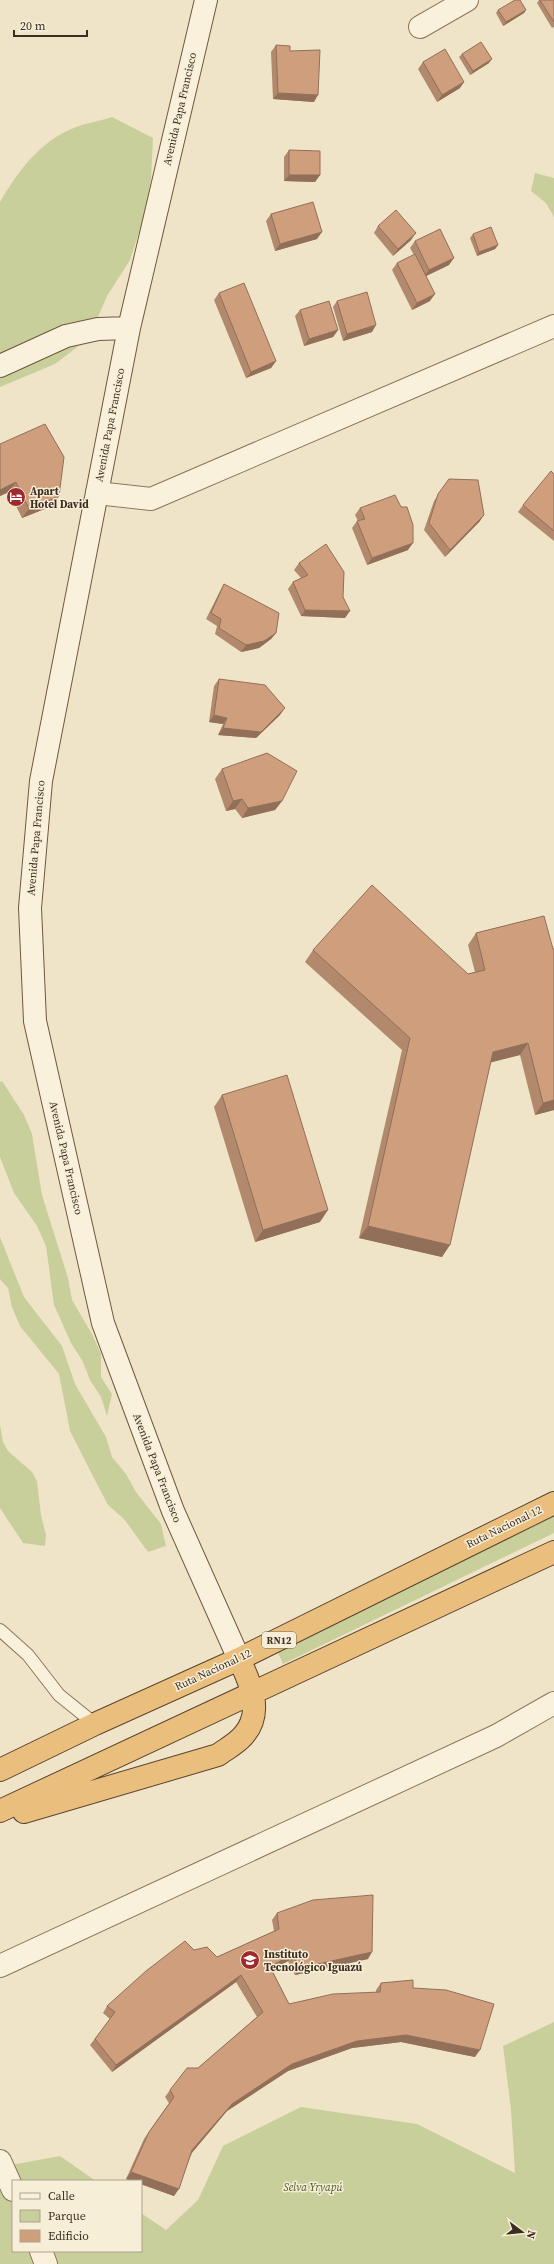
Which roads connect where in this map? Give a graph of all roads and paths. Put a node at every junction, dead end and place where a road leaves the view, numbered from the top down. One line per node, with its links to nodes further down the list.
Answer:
1 (206, 0): 4 (main road, Avenida Papa Francisco)
2 (467, 0): 3 (main road)
3 (420, 27)
4 (129, 328): 6 (main road); 7 (main road, Avenida Papa Francisco)
5 (552, 330): 7 (main road)
6 (0, 366)
7 (97, 493): 11 (main road, Avenida Papa Francisco)
8 (554, 1503): 11 (highway, Ruta Nacional 12 / RN12)
9 (554, 1552): 12 (highway)
10 (0, 1630): 14 (lane)
11 (239, 1659): 12 (highway); 14 (highway, Ruta Nacional 12 / RN12)
12 (254, 1691): 16 (highway); 17 (highway)
13 (554, 1703): 18 (main road)
14 (96, 1724): 15 (highway, Ruta Nacional 12 / RN12)
15 (0, 1770)
16 (0, 1811)
17 (0, 1819)
18 (0, 1966)
19 (0, 2161): 20 (main road)
20 (12, 2188)
21 (41, 2252): 22 (main road)
22 (46, 2264)

